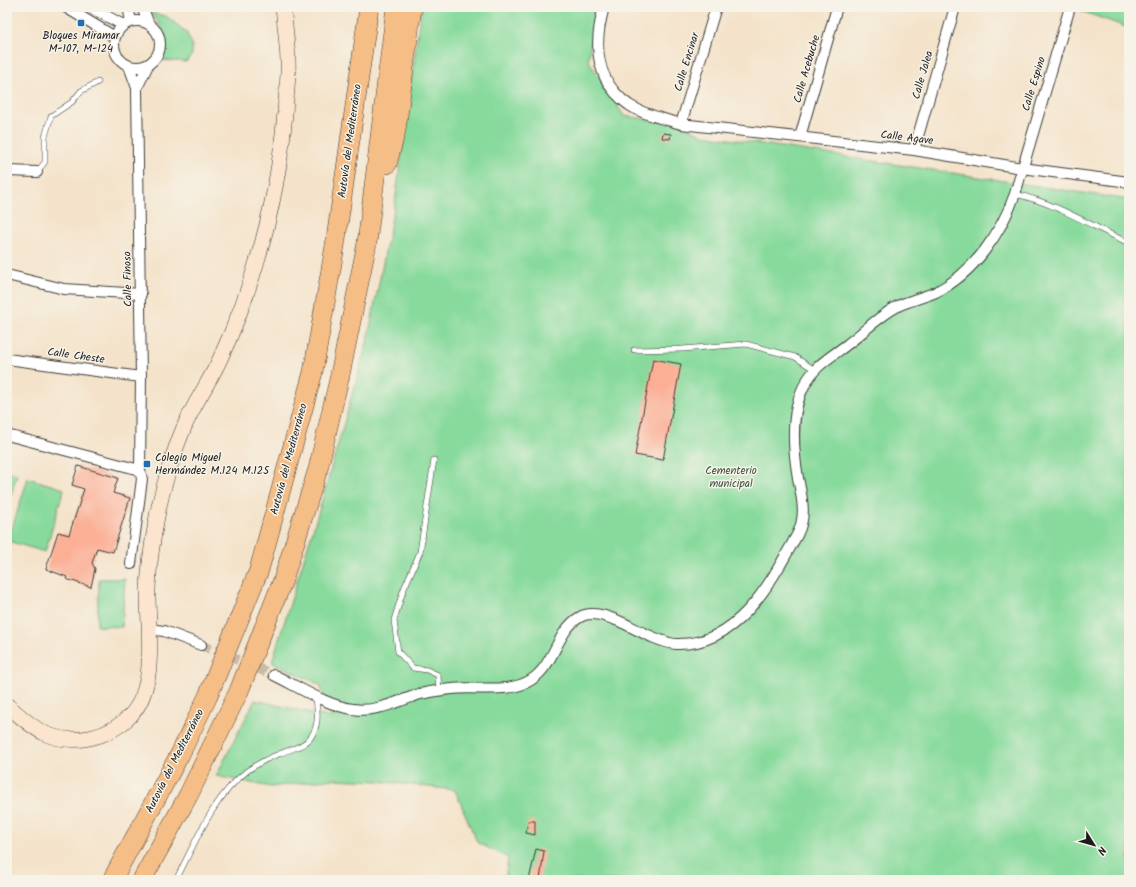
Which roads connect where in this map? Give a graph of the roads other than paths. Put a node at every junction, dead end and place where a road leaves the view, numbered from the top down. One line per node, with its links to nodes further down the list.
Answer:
1 (66, 7): 16 (street)
2 (90, 7): 14 (street)
3 (128, 7): 14 (street)
4 (142, 7): 15 (street)
5 (283, 7): 41 (street)
6 (367, 7): 47 (highway, Autovía del Mediterráneo)
7 (396, 7): 29 (highway)
8 (412, 7): 29 (highway)
9 (604, 7): 21 (street, Calle Agave)
10 (716, 7): 21 (street, Calle Encinar)
11 (837, 7): 22 (street, Calle Acebuche)
12 (955, 7): 23 (street, Calle Jalea)
13 (1070, 7): 24 (street, Calle Espino)
14 (127, 23): 15 (street); 16 (street)
15 (149, 24): 17 (street)
16 (115, 37): 18 (street)
17 (148, 65): 18 (street); 20 (street, Calle Finoso)
18 (128, 66): 20 (street, Calle Finoso)
19 (98, 82): 26 (lane)
20 (137, 88): 32 (street, Calle Finoso)
21 (681, 124): 22 (street, Calle Agave)
22 (800, 137): 23 (street, Calle Agave)
23 (914, 150): 24 (street, Calle Agave)
24 (1022, 168): 27 (street, Calle Agave); 28 (street, Calle Espino)
25 (7, 171): 26 (street)
26 (37, 172)
27 (1129, 182)
28 (1015, 194): 30 (lane); 35 (street, Calle Espino)
29 (367, 243): 48 (highway)
30 (1129, 243)
31 (7, 275): 32 (street)
32 (141, 294): 36 (street, Calle Finoso)
33 (634, 350): 35 (lane)
34 (7, 359): 36 (street, Calle Cheste)
35 (815, 370): 44 (street, Calle Espino)
36 (141, 377): 39 (street, Calle Finoso)
37 (7, 435): 39 (street)
38 (434, 460): 44 (lane)
39 (141, 474): 40 (street, Calle Finoso)
40 (131, 564)
41 (148, 629): 42 (street); 46 (street)
42 (201, 645)
43 (274, 675): 45 (street, Calle Espino)
44 (439, 691): 45 (street, Calle Espino)
45 (316, 695): 49 (lane)
46 (7, 705)
47 (112, 880)
48 (142, 880)
49 (176, 880)

